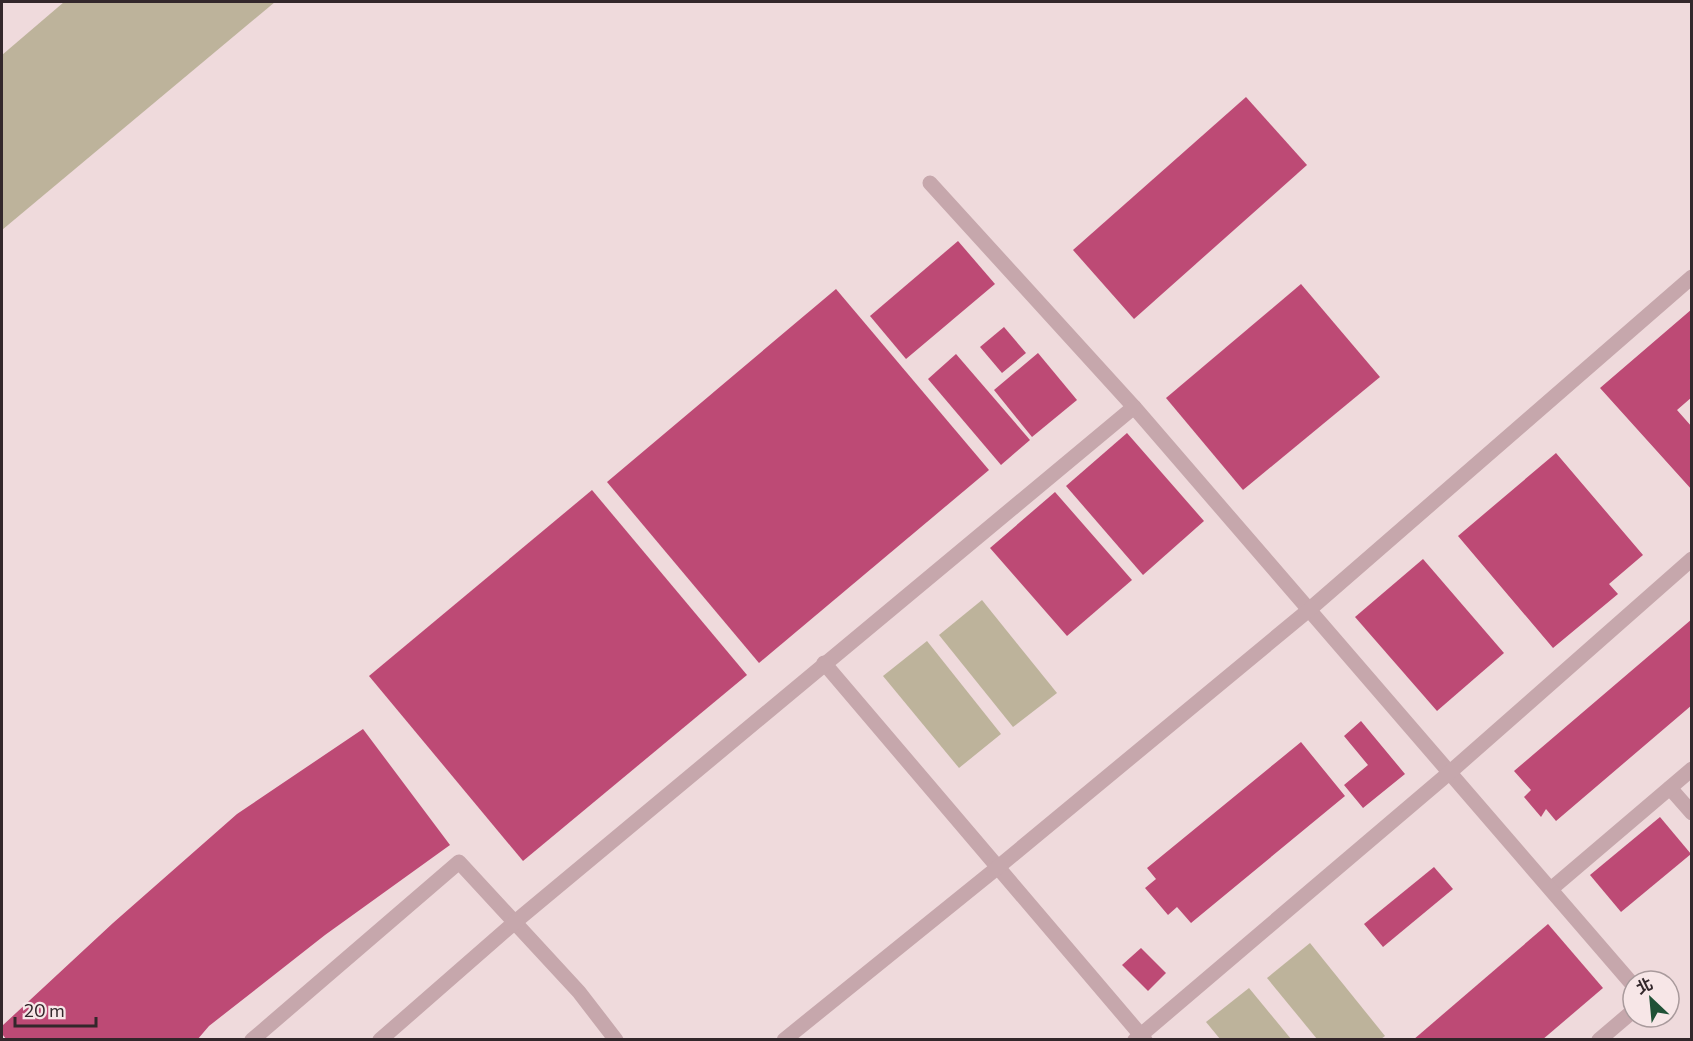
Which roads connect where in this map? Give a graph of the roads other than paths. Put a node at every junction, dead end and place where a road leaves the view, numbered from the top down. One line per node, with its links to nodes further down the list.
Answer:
1 (930, 183): 3 (lane)
2 (1692, 277): 5 (lane)
3 (1134, 407): 5 (lane); 6 (lane)
4 (1692, 559): 8 (lane)
5 (1310, 609): 8 (lane); 11 (lane)
6 (825, 663): 11 (lane); 13 (lane)
7 (1692, 769): 9 (lane)
8 (1449, 773): 12 (lane); 16 (lane)
9 (1670, 788): 10 (lane); 12 (lane)
10 (1692, 813)
11 (997, 868): 16 (lane); 20 (lane)
12 (1551, 889): 14 (lane)
13 (515, 922): 17 (lane); 18 (lane); 19 (lane)
14 (1621, 971)
15 (1621, 1021): 21 (lane)
16 (1140, 1038)
17 (252, 1040)
18 (380, 1040)
19 (616, 1040)
20 (784, 1040)
21 (1599, 1040)

